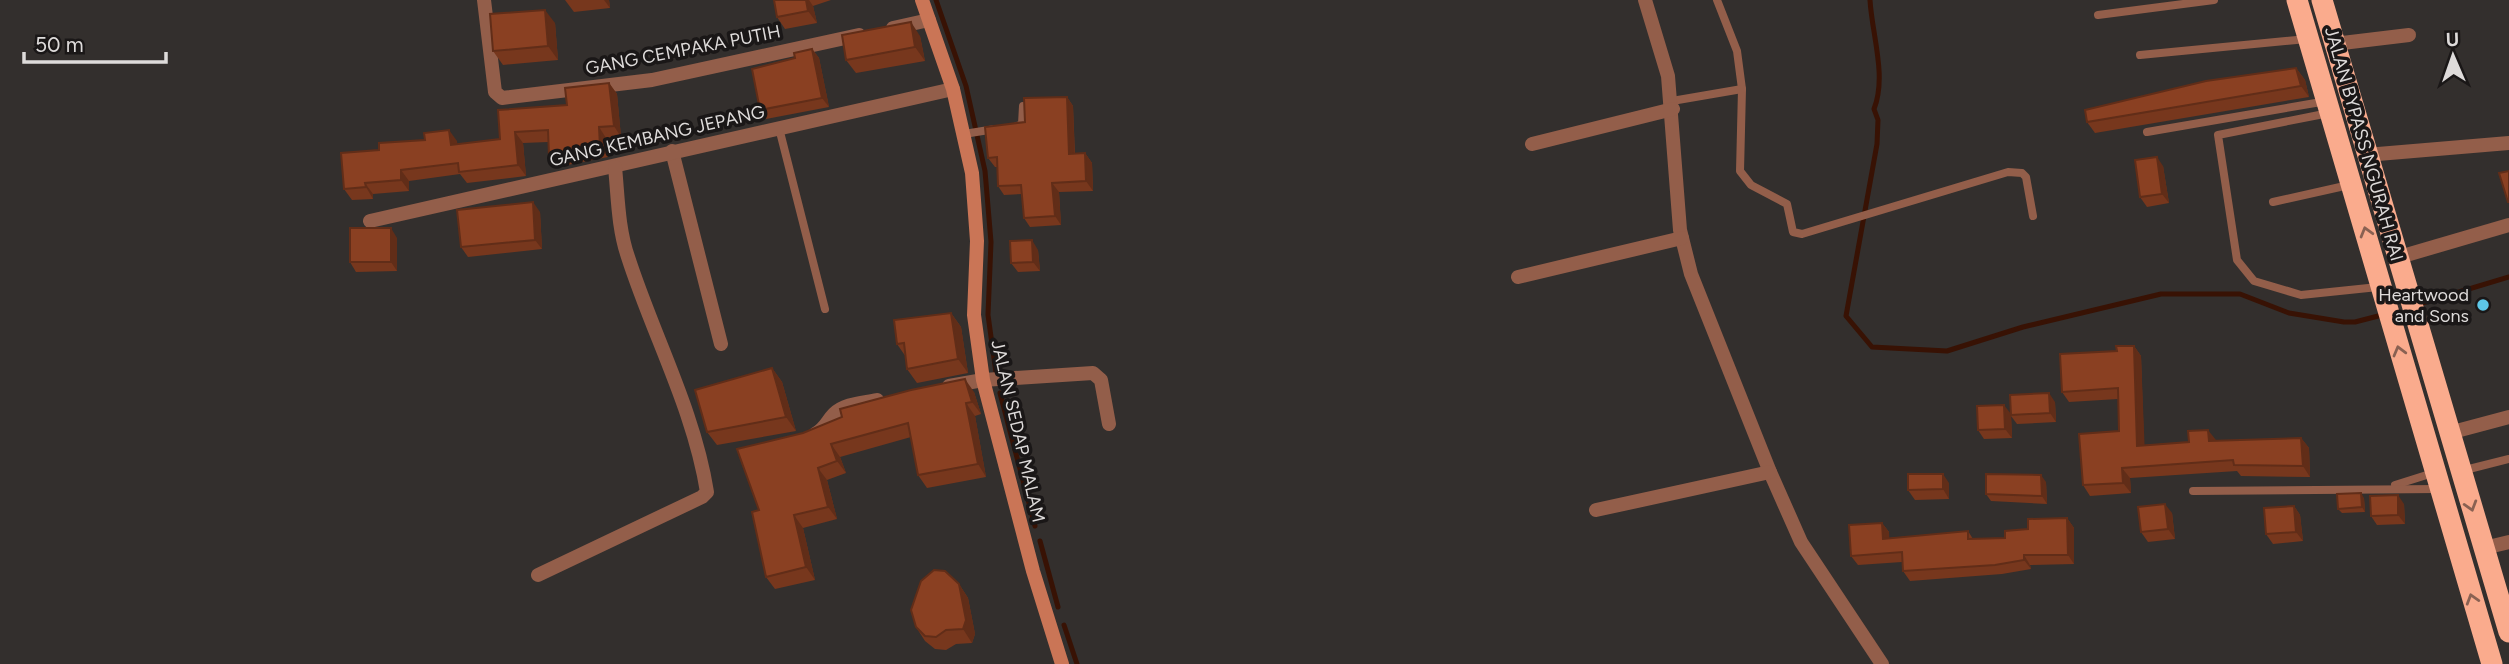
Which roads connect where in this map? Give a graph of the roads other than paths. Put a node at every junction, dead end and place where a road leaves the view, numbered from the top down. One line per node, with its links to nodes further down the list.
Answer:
1 (484, 0): 9 (street, GANG CEMPAKA PUTIH)
2 (922, 0): 9 (street, JALAN SEDAP MALAM)
3 (1645, 0): 16 (street)
4 (1717, 0): 15 (lane)
5 (2214, 0): 8 (lane)
6 (2297, 0): 11 (highway, JALAN BYPASS NGURAH RAI)
7 (2322, 0): 12 (highway, JALAN BYPASS NGURAH RAI)
8 (2098, 15)
9 (929, 20): 14 (street, JALAN SEDAP MALAM)
10 (2409, 34): 12 (street)
11 (2310, 39): 13 (lane); 18 (highway, JALAN BYPASS NGURAH RAI)
12 (2334, 44): 25 (highway, JALAN BYPASS NGURAH RAI)
13 (2140, 55)
14 (953, 89): 19 (street, GANG KEMBANG JEPANG); 21 (street, JALAN SEDAP MALAM)
15 (1742, 89): 16 (lane); 29 (lane)
16 (1672, 105): 23 (street); 32 (street)
17 (1024, 106): 21 (lane)
18 (2330, 106): 20 (lane); 27 (highway, JALAN BYPASS NGURAH RAI); 35 (lane)
19 (779, 128): 24 (street, GANG KEMBANG JEPANG); 36 (lane)
20 (2147, 132)
21 (969, 133): 38 (street, JALAN SEDAP MALAM)
22 (2509, 142): 25 (street)
23 (1532, 144)
24 (672, 151): 26 (street, GANG KEMBANG JEPANG); 37 (street)
25 (2365, 155): 33 (highway, JALAN BYPASS NGURAH RAI)
26 (615, 167): 30 (street, GANG KEMBANG JEPANG); 54 (street)
27 (2352, 185): 28 (lane); 35 (highway, JALAN BYPASS NGURAH RAI, one-way to 27)
28 (2273, 202)
29 (2033, 216)
30 (370, 221)
31 (2509, 225): 33 (street)
32 (1682, 238): 34 (street); 47 (street)
33 (2396, 258): 35 (highway, JALAN BYPASS NGURAH RAI)
34 (1518, 277)
35 (2391, 292): 43 (highway, JALAN BYPASS NGURAH RAI); 48 (highway, JALAN BYPASS NGURAH RAI, one-way to 35)
36 (825, 309)
37 (720, 344)
38 (988, 379): 39 (street); 42 (street); 56 (street, JALAN SEDAP MALAM)
39 (937, 389)
40 (898, 396): 44 (street)
41 (2509, 417): 43 (street)
42 (1109, 424)
43 (2449, 433): 46 (highway, JALAN BYPASS NGURAH RAI)
44 (797, 439)
45 (2509, 459): 46 (lane)
46 (2461, 471): 53 (highway, JALAN BYPASS NGURAH RAI, one-way to 53)
47 (1770, 472): 51 (street); 57 (street)
48 (2437, 481): 49 (lane); 49 (lane); 58 (highway, JALAN BYPASS NGURAH RAI, one-way to 48)
49 (2389, 487): 50 (lane)
50 (2193, 491)
51 (1596, 510)
52 (2509, 542): 53 (street)
53 (2484, 548): 55 (highway, JALAN BYPASS NGURAH RAI)
54 (538, 575)
55 (2509, 632)
56 (1062, 664)
57 (1882, 664)
58 (2492, 664)

